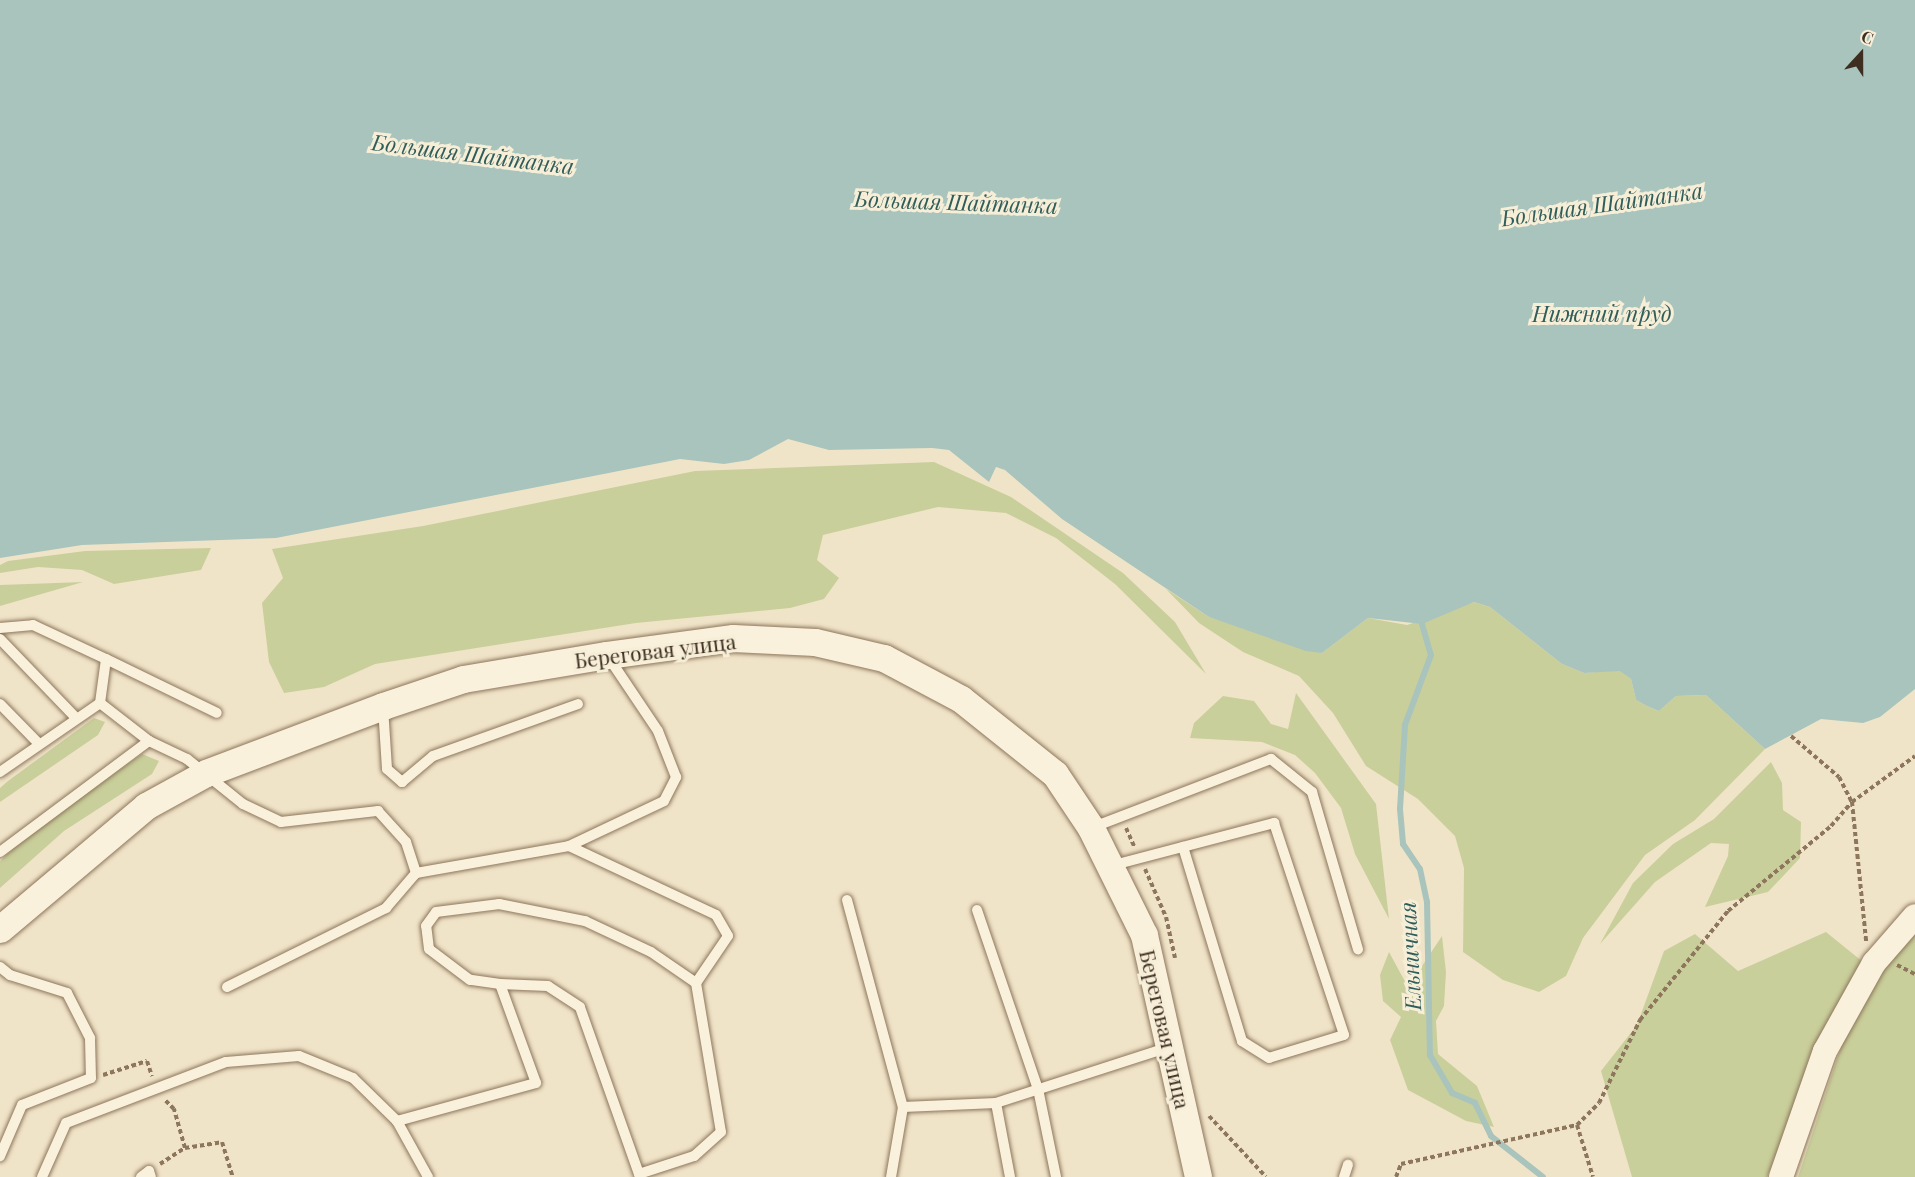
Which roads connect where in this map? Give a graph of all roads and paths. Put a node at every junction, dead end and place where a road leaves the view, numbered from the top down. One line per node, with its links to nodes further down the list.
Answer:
1 (0, 628): 4 (lane)
2 (0, 639): 10 (lane)
3 (607, 655): 8 (main road, Береговая улица); 18 (main road, Береговая улица); 19 (lane)
4 (106, 659): 5 (lane); 9 (lane)
5 (100, 703): 10 (lane); 12 (lane)
6 (0, 704): 13 (lane)
7 (578, 704): 8 (lane)
8 (383, 706): 16 (main road, Береговая улица)
9 (218, 713)
10 (75, 717): 13 (lane)
11 (1791, 735): 17 (path)
12 (149, 741): 16 (lane); 21 (lane)
13 (39, 744): 15 (lane)
14 (1915, 756): 17 (path)
15 (0, 771)
16 (206, 773): 23 (lane); 27 (main road, Береговая улица)
17 (1852, 802): 29 (path); 44 (path)
18 (1091, 828): 22 (main road, Береговая улица); 28 (lane)
19 (569, 846): 23 (lane); 32 (lane)
20 (1183, 847): 20 (lane); 22 (lane)
21 (0, 852)
22 (1110, 866): 35 (main road, Береговая улица)
23 (416, 873): 34 (lane)
24 (847, 900): 40 (lane)
25 (977, 910): 38 (lane)
26 (1915, 916): 29 (street)
27 (0, 929)
28 (1358, 949)
29 (1882, 954): 31 (path); 61 (street)
30 (0, 967): 37 (lane)
31 (1915, 974)
32 (696, 983): 33 (lane); 49 (lane)
33 (500, 984): 43 (lane); 49 (lane)
34 (227, 987)
35 (1170, 1047): 38 (lane); 56 (main road, Береговая улица)
36 (147, 1061): 37 (path)
37 (91, 1078): 46 (lane)
38 (1038, 1089): 39 (lane); 55 (lane)
39 (996, 1103): 40 (lane); 54 (lane)
40 (903, 1107): 53 (lane)
41 (174, 1109): 45 (path)
42 (1208, 1115): 57 (path)
43 (397, 1121): 50 (lane); 52 (lane)
44 (1577, 1125): 59 (path); 60 (path)
45 (185, 1148): 48 (path); 51 (path)
46 (0, 1156)
47 (1348, 1165): 58 (lane)
48 (147, 1175)
49 (634, 1176)
50 (42, 1177)
51 (233, 1177)
52 (428, 1177)
53 (891, 1177)
54 (1010, 1177)
55 (1056, 1177)
56 (1198, 1177)
57 (1266, 1177)
58 (1344, 1177)
59 (1396, 1177)
60 (1593, 1177)
61 (1781, 1177)

